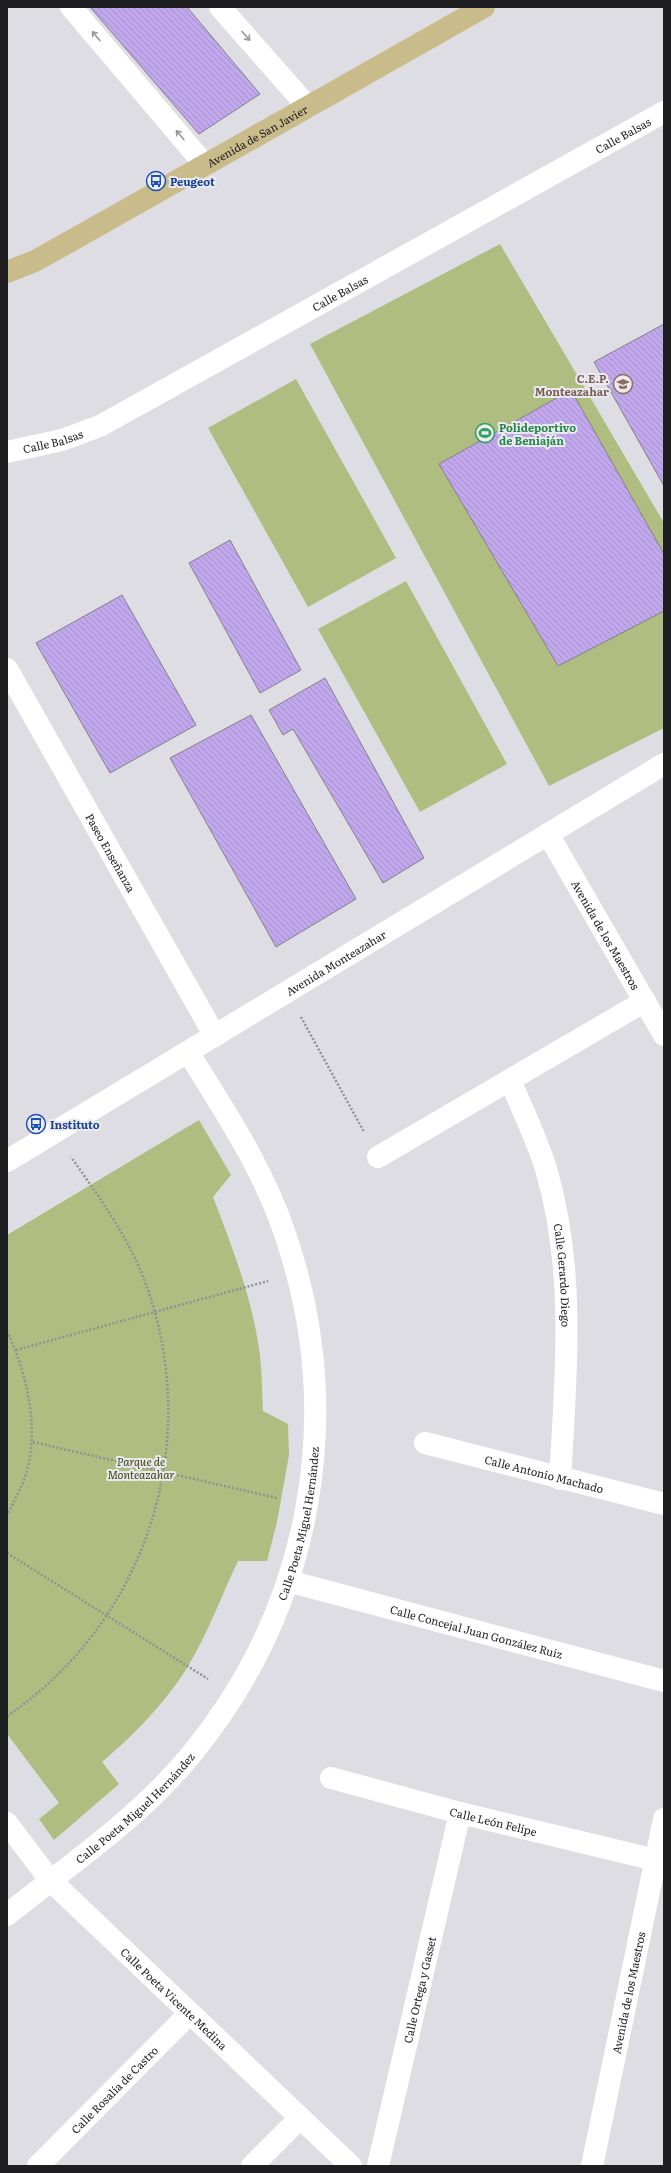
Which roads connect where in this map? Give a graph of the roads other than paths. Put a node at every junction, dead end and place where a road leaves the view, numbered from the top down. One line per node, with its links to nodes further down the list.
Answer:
1 (71, 7): 6 (street, one-way to 1)
2 (220, 7): 4 (street, one-way to 4)
3 (484, 7): 4 (main road, Avenida de San Javier)
4 (308, 107): 6 (main road, Avenida de San Javier)
5 (664, 112): 8 (street, Calle Balsas)
6 (205, 165): 7 (main road, Avenida de San Javier)
7 (7, 272)
8 (7, 452)
9 (7, 669): 14 (street, Paseo Enseñanza)
10 (664, 764): 11 (street, Avenida Monteazahar)
11 (548, 834): 12 (street, Avenida de los Maestros); 14 (street, Avenida Monteazahar)
12 (645, 1001): 13 (street, Avenida de los Maestros); 16 (street)
13 (663, 1030)
14 (214, 1036): 15 (street, Avenida Monteazahar)
15 (188, 1052): 18 (street, Avenida Monteazahar); 22 (street, Calle Poeta Miguel Hernández)
16 (510, 1080): 17 (street); 20 (street, Calle Gerardo Diego)
17 (378, 1157)
18 (7, 1161)
19 (425, 1443): 20 (street, Calle Antonio Machado)
20 (560, 1479): 21 (street, Calle Antonio Machado)
21 (664, 1504)
22 (288, 1581): 23 (street, Calle Concejal Juan González Ruiz); 29 (street, Calle Poeta Miguel Hernández)
23 (664, 1681)
24 (331, 1778): 25 (street, Calle León Felipe)
25 (460, 1812): 28 (street, Calle León Felipe); 36 (street, Calle Ortega y Gasset)
26 (664, 1818): 28 (street, Avenida de los Maestros)
27 (7, 1823): 29 (street, Calle Poeta Vicente Medina)
28 (656, 1860): 37 (street, Avenida de los Maestros)
29 (50, 1880): 30 (street, Calle Poeta Miguel Hernández); 31 (street, Calle Poeta Vicente Medina)
30 (7, 1915)
31 (190, 2013): 32 (street, Calle Poeta Vicente Medina); 33 (street, Calle Rosalía de Castro)
32 (300, 2118): 34 (street); 35 (street, Calle Poeta Vicente Medina)
33 (38, 2166)
34 (252, 2166)
35 (351, 2166)
36 (378, 2166)
37 (592, 2166)

